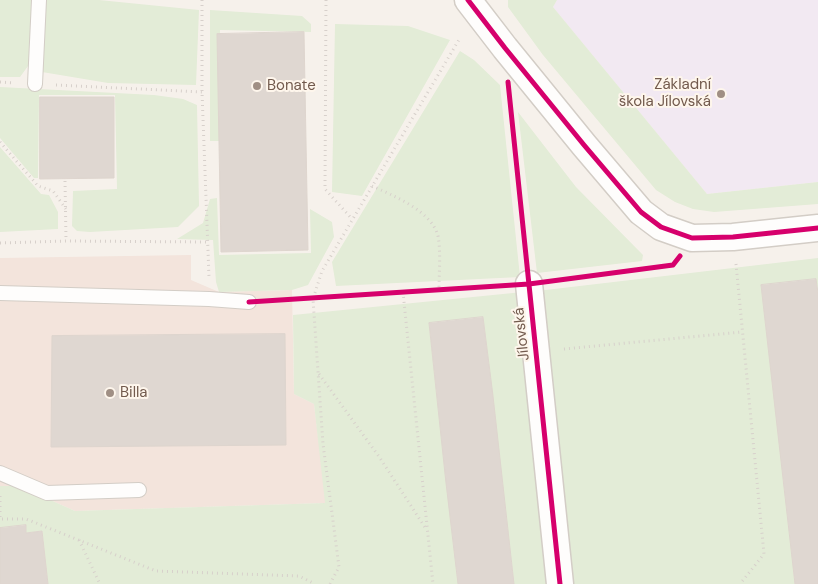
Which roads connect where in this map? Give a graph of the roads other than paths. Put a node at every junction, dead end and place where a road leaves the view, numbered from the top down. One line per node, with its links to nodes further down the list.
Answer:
1 (39, 0): 3 (lane)
2 (468, 0): 4 (street)
3 (35, 84)
4 (818, 228)
5 (529, 284): 10 (street, Jílovská)
6 (0, 293): 7 (lane)
7 (249, 302)
8 (0, 472): 9 (lane)
9 (140, 490)
10 (560, 584)

